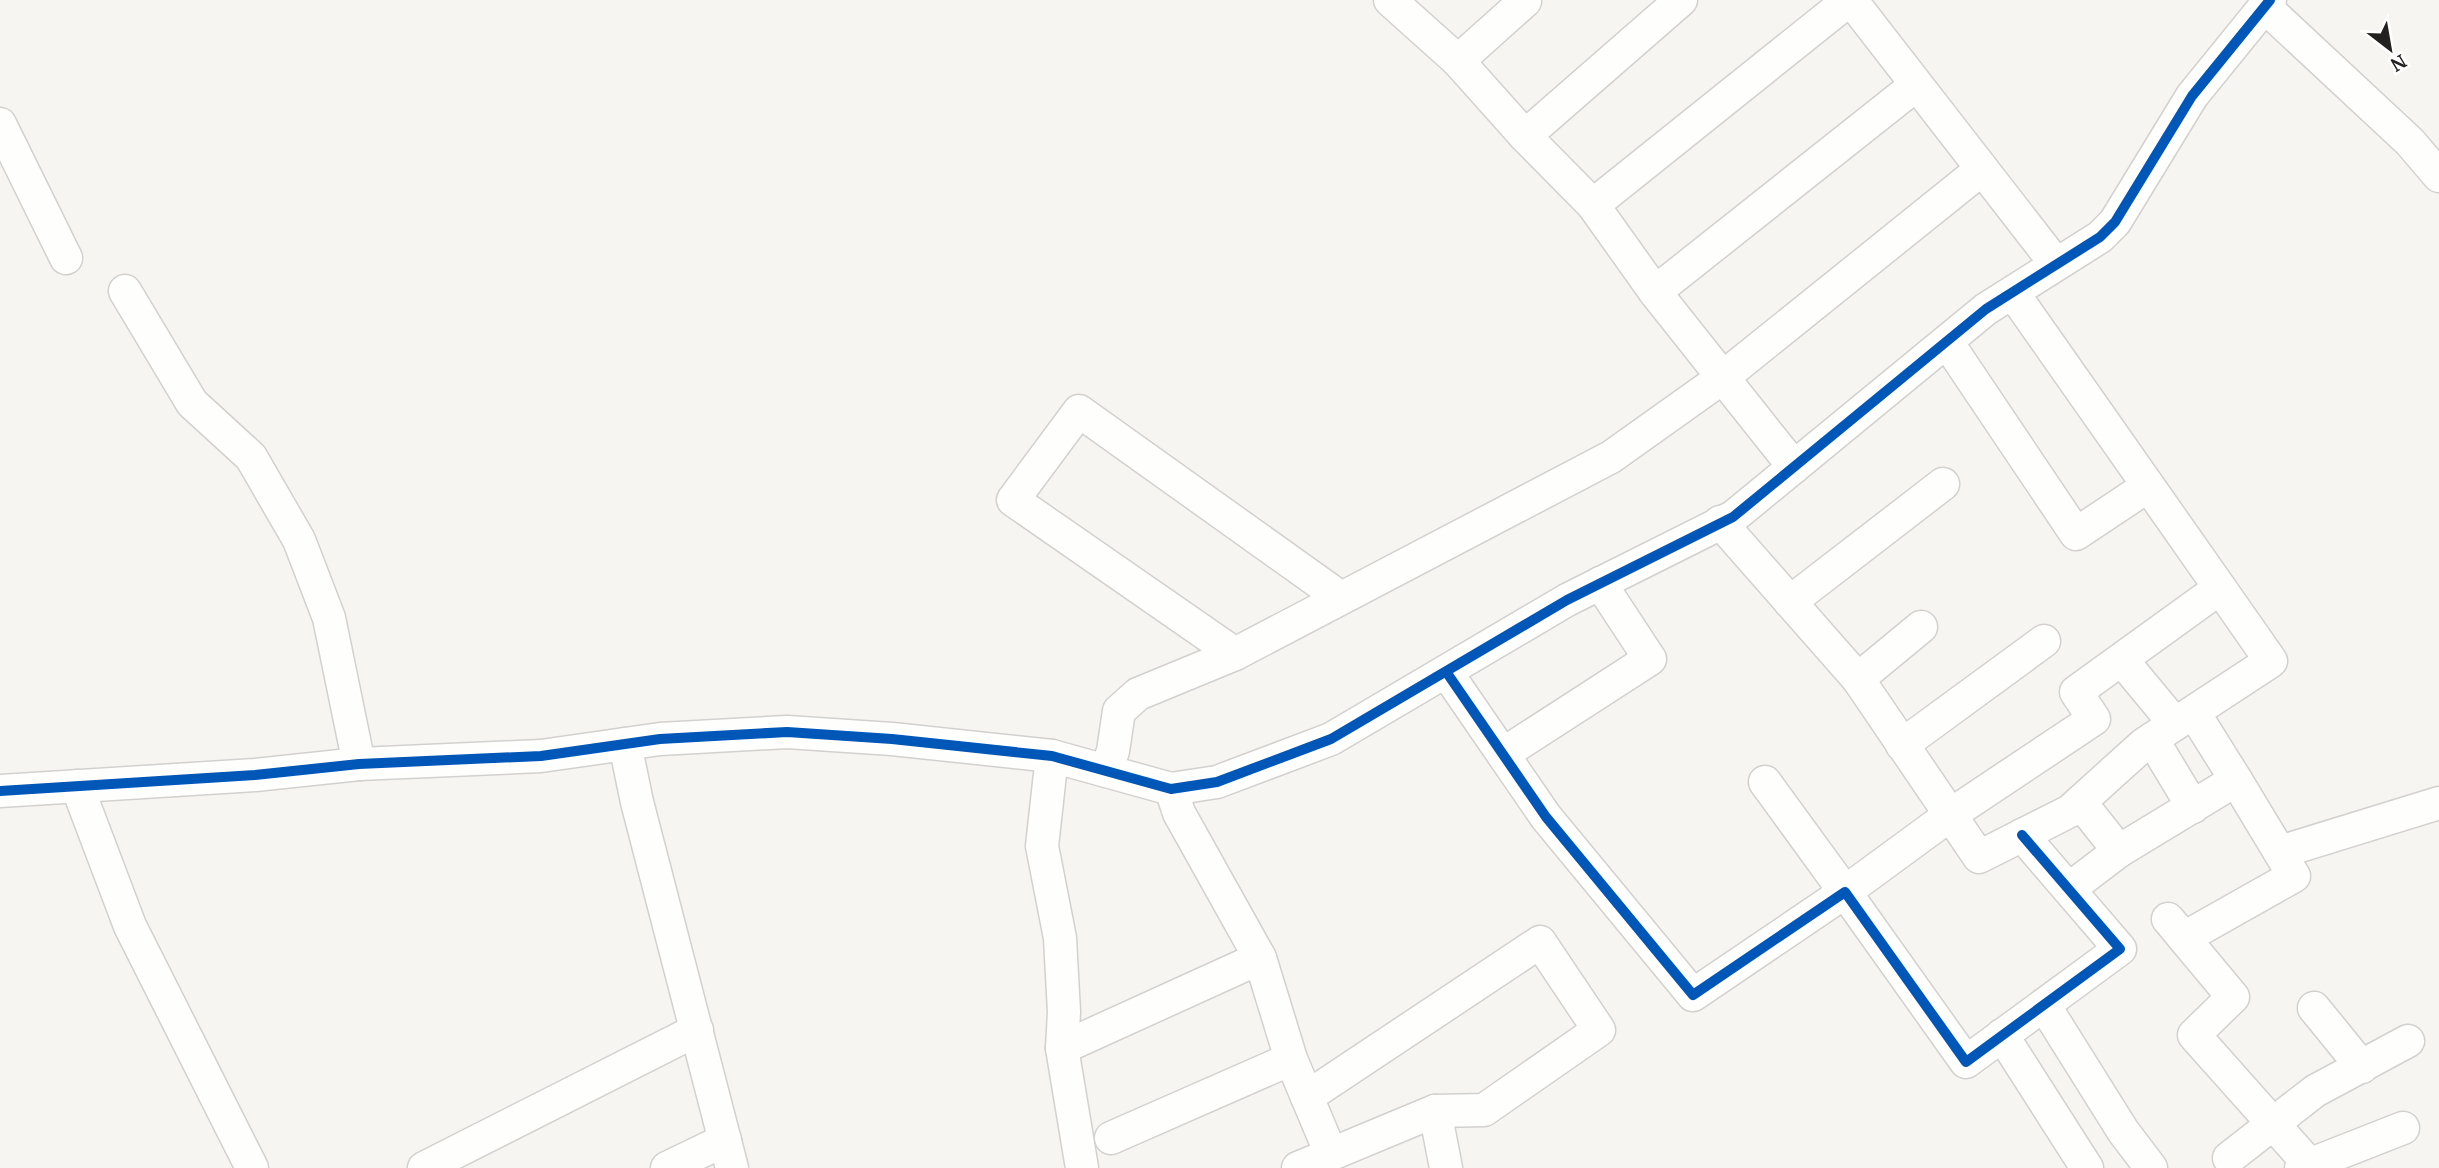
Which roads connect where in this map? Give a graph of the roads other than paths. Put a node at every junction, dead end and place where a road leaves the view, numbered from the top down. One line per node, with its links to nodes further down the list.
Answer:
1 (1390, 0): 6 (street)
2 (1681, 0): 9 (street)
3 (1850, 0): 7 (street); 12 (street)
4 (1525, 1): 6 (street)
5 (2267, 3): 11 (street); 14 (street)
6 (1458, 61): 9 (street)
7 (1916, 85): 10 (street); 16 (street)
8 (0, 124): 13 (street)
9 (1525, 136): 12 (street)
10 (1982, 169): 14 (street); 19 (street)
11 (2439, 176)
12 (1593, 205): 16 (street)
13 (66, 258)
14 (2056, 264): 17 (street)
15 (125, 291): 39 (street)
16 (1655, 292): 19 (street)
17 (2013, 293): 18 (street); 22 (street)
18 (1947, 342): 20 (street); 22 (street)
19 (1722, 378): 20 (street); 26 (street)
20 (1794, 467): 23 (street)
21 (1943, 484): 27 (street)
22 (2148, 486): 25 (street)
23 (1720, 522): 24 (street); 27 (street)
24 (1600, 583): 32 (street); 37 (street)
25 (2220, 588): 31 (street); 34 (street)
26 (1341, 598): 30 (street); 30 (street)
27 (1790, 602): 33 (street)
28 (1921, 627): 33 (street)
29 (2044, 641): 36 (street)
30 (1235, 654): 40 (street)
31 (2122, 660): 34 (street); 49 (street)
32 (1447, 673): 37 (street); 44 (street)
33 (1858, 679): 36 (street)
34 (2174, 725): 41 (street); 46 (street); 48 (street)
35 (625, 744): 38 (street); 39 (street); 58 (street)
36 (1902, 745): 49 (street)
37 (1503, 754): 54 (street)
38 (1052, 756): 40 (street); 61 (street)
39 (359, 764): 43 (street)
40 (1106, 771): 44 (street)
41 (2236, 780): 48 (street); 52 (street)
42 (1765, 782): 54 (street)
43 (77, 786): 45 (street); 73 (street)
44 (1171, 789): 55 (street)
45 (0, 791)
46 (2080, 802): 50 (street); 51 (street)
47 (2439, 803): 52 (street)
48 (2193, 807): 51 (street)
49 (1950, 816): 50 (street); 54 (street)
50 (2022, 835): 53 (street)
51 (2119, 851): 53 (street)
52 (2280, 852): 66 (street)
53 (2069, 889): 56 (street)
54 (1845, 892): 59 (street)
55 (1260, 958): 61 (street); 62 (street)
56 (2044, 1005): 59 (street); 80 (street)
57 (2314, 1008): 63 (street)
58 (696, 1030): 69 (street); 74 (street)
59 (2002, 1035): 79 (street)
60 (2408, 1041): 63 (street)
61 (1062, 1048): 76 (street)
62 (1291, 1059): 64 (street); 68 (street)
63 (2362, 1067): 66 (street)
64 (1307, 1097): 65 (street); 70 (street)
65 (1435, 1111): 70 (street); 78 (street)
66 (2274, 1125): 71 (street); 72 (street)
67 (2403, 1128): 72 (street)
68 (1111, 1138)
69 (729, 1154): 75 (street)
70 (1336, 1158): 77 (street)
71 (2229, 1158)
72 (2305, 1165)
73 (252, 1168)
74 (424, 1168)
75 (667, 1168)
76 (1082, 1168)
77 (1298, 1168)
78 (1446, 1168)
79 (2087, 1168)
80 (2151, 1168)

